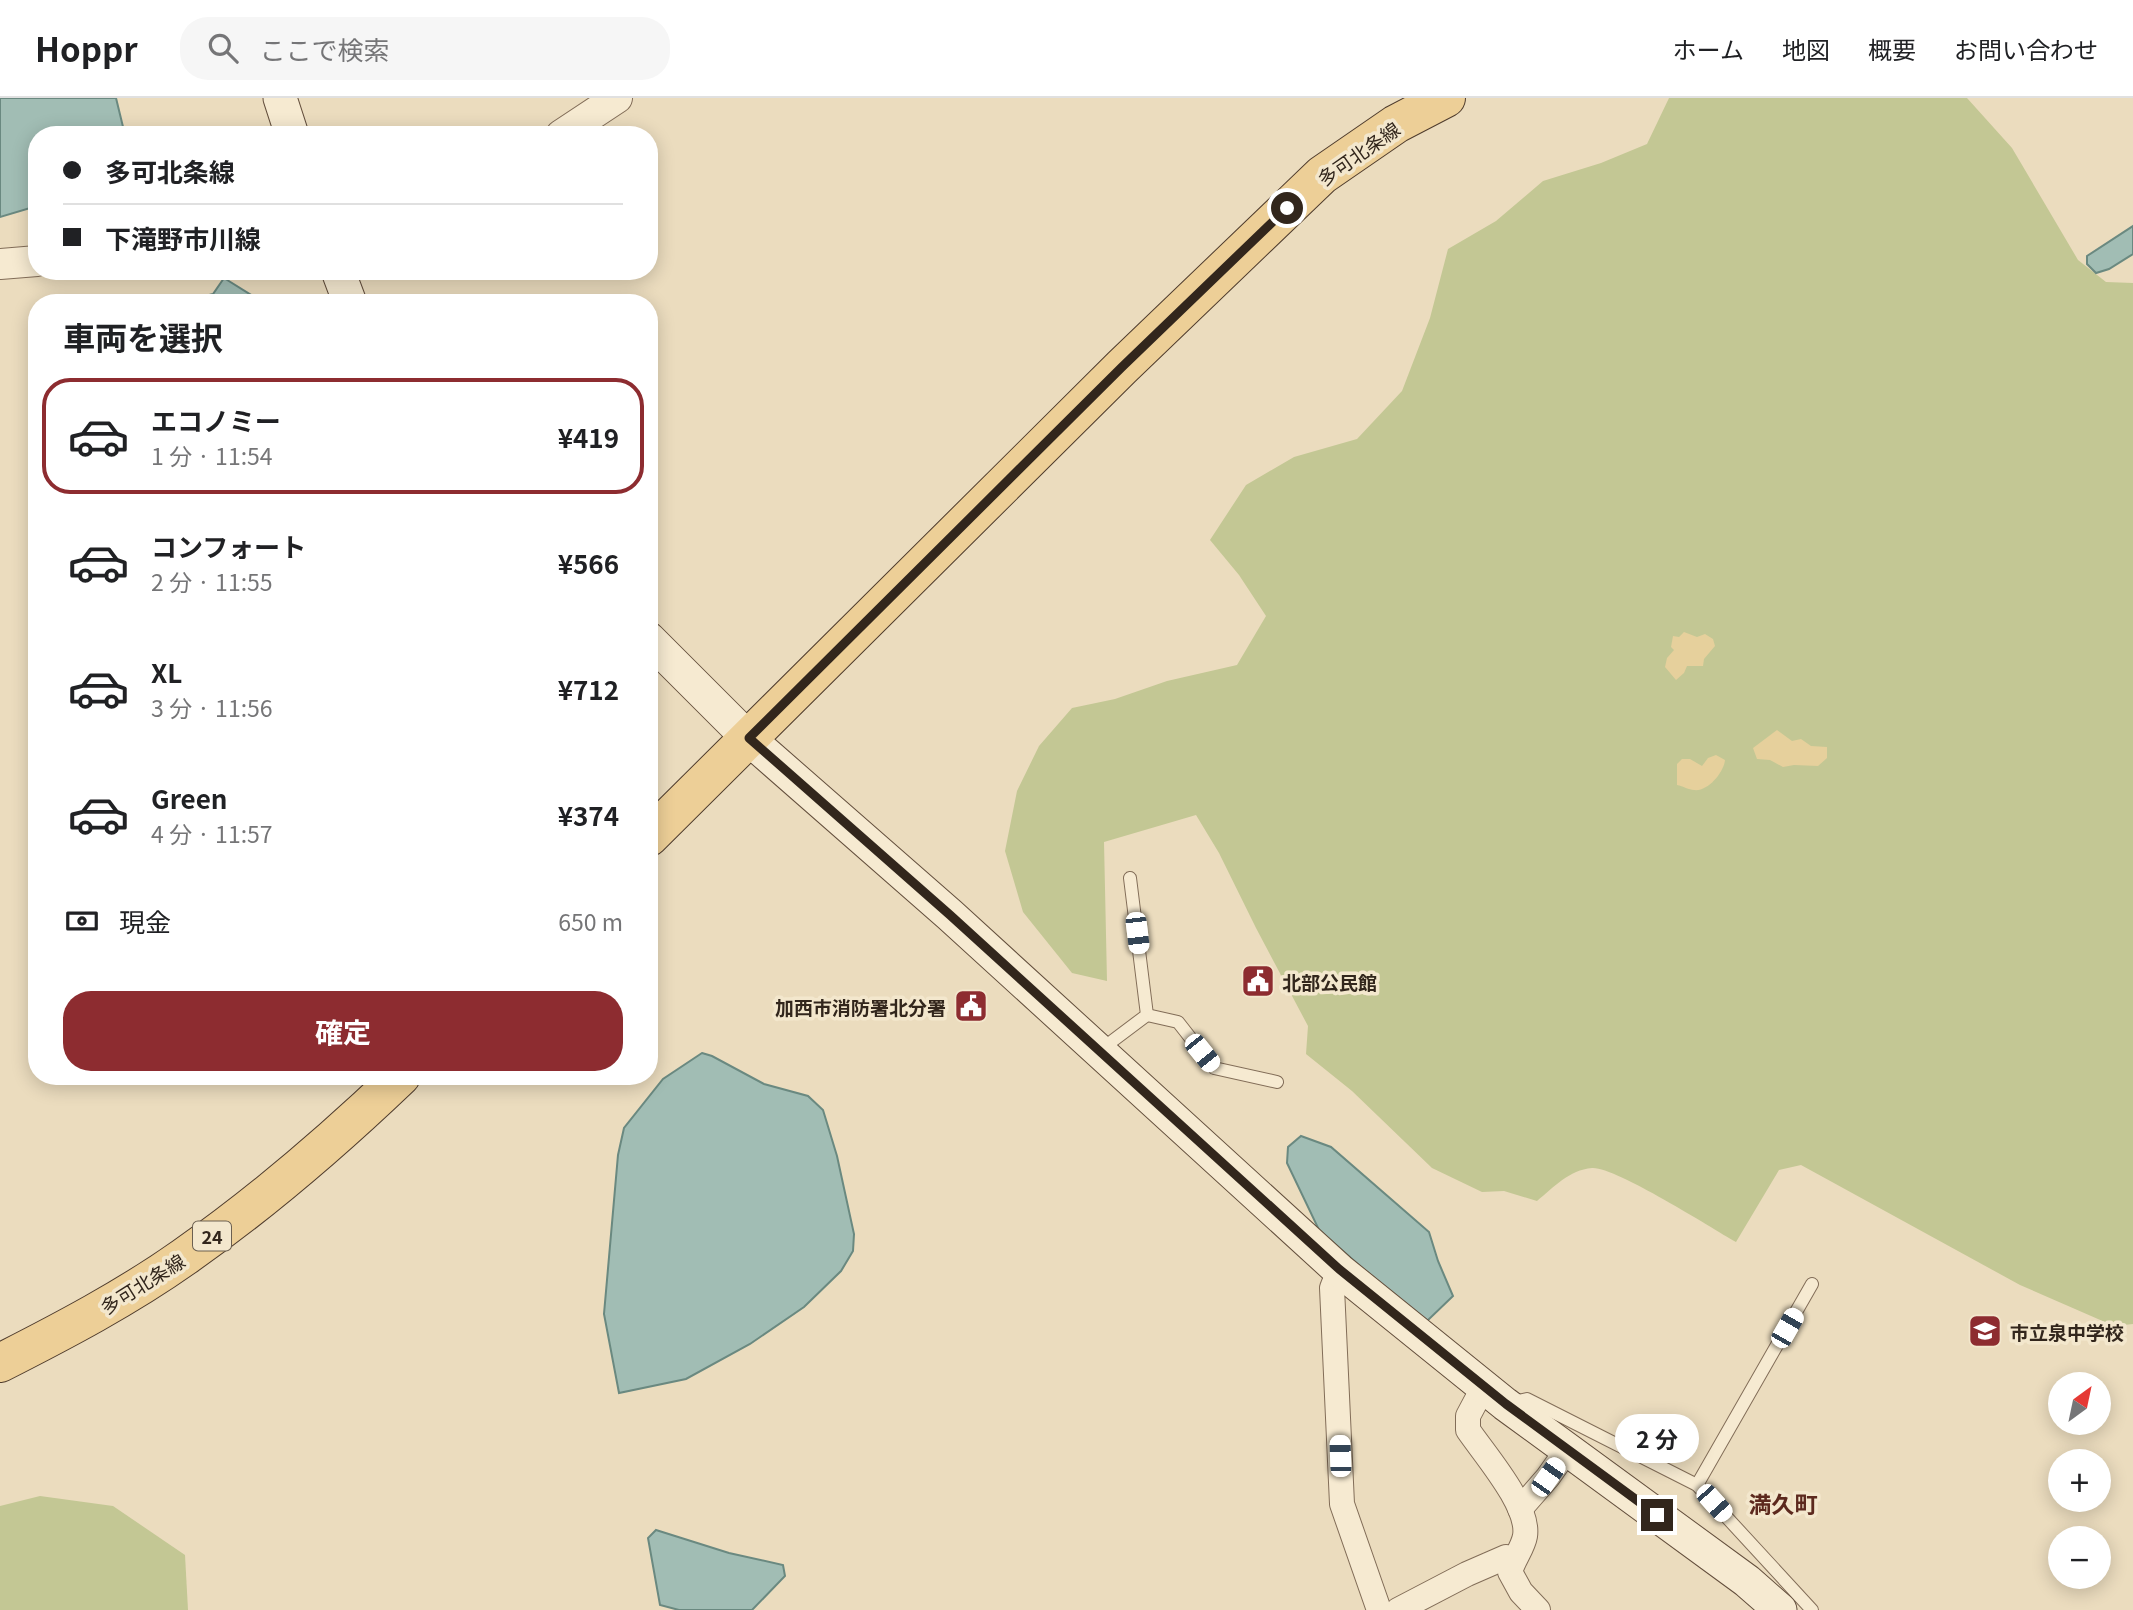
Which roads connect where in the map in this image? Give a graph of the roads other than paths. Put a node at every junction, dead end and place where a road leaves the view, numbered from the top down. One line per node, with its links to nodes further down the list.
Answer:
1 (280, 98): 4 (main road)
2 (617, 98): 5 (street)
3 (1446, 98): 9 (main road, 多可北条線)
4 (289, 126)
5 (575, 126)
6 (28, 262): 7 (street)
7 (0, 264)
8 (658, 648): 9 (main road)
9 (749, 738): 10 (main road, 多可北条線); 13 (main road)
10 (658, 828)
11 (1130, 878): 12 (lane)
12 (1147, 1015): 13 (lane); 14 (lane)
13 (1099, 1051): 16 (main road)
14 (1277, 1082)
15 (391, 1085): 18 (main road, 多可北条線 / 24)
16 (1339, 1269): 19 (main road); 24 (street)
17 (1812, 1284): 21 (lane)
18 (0, 1363)
19 (1495, 1395): 20 (main road); 21 (lane); 22 (street)
20 (1567, 1450): 22 (street); 27 (main road)
21 (1698, 1485): 28 (lane)
22 (1520, 1509): 23 (street)
23 (1513, 1560): 25 (street); 26 (street)
24 (1379, 1610)
25 (1398, 1610)
26 (1538, 1610)
27 (1780, 1610)
28 (1812, 1610)

